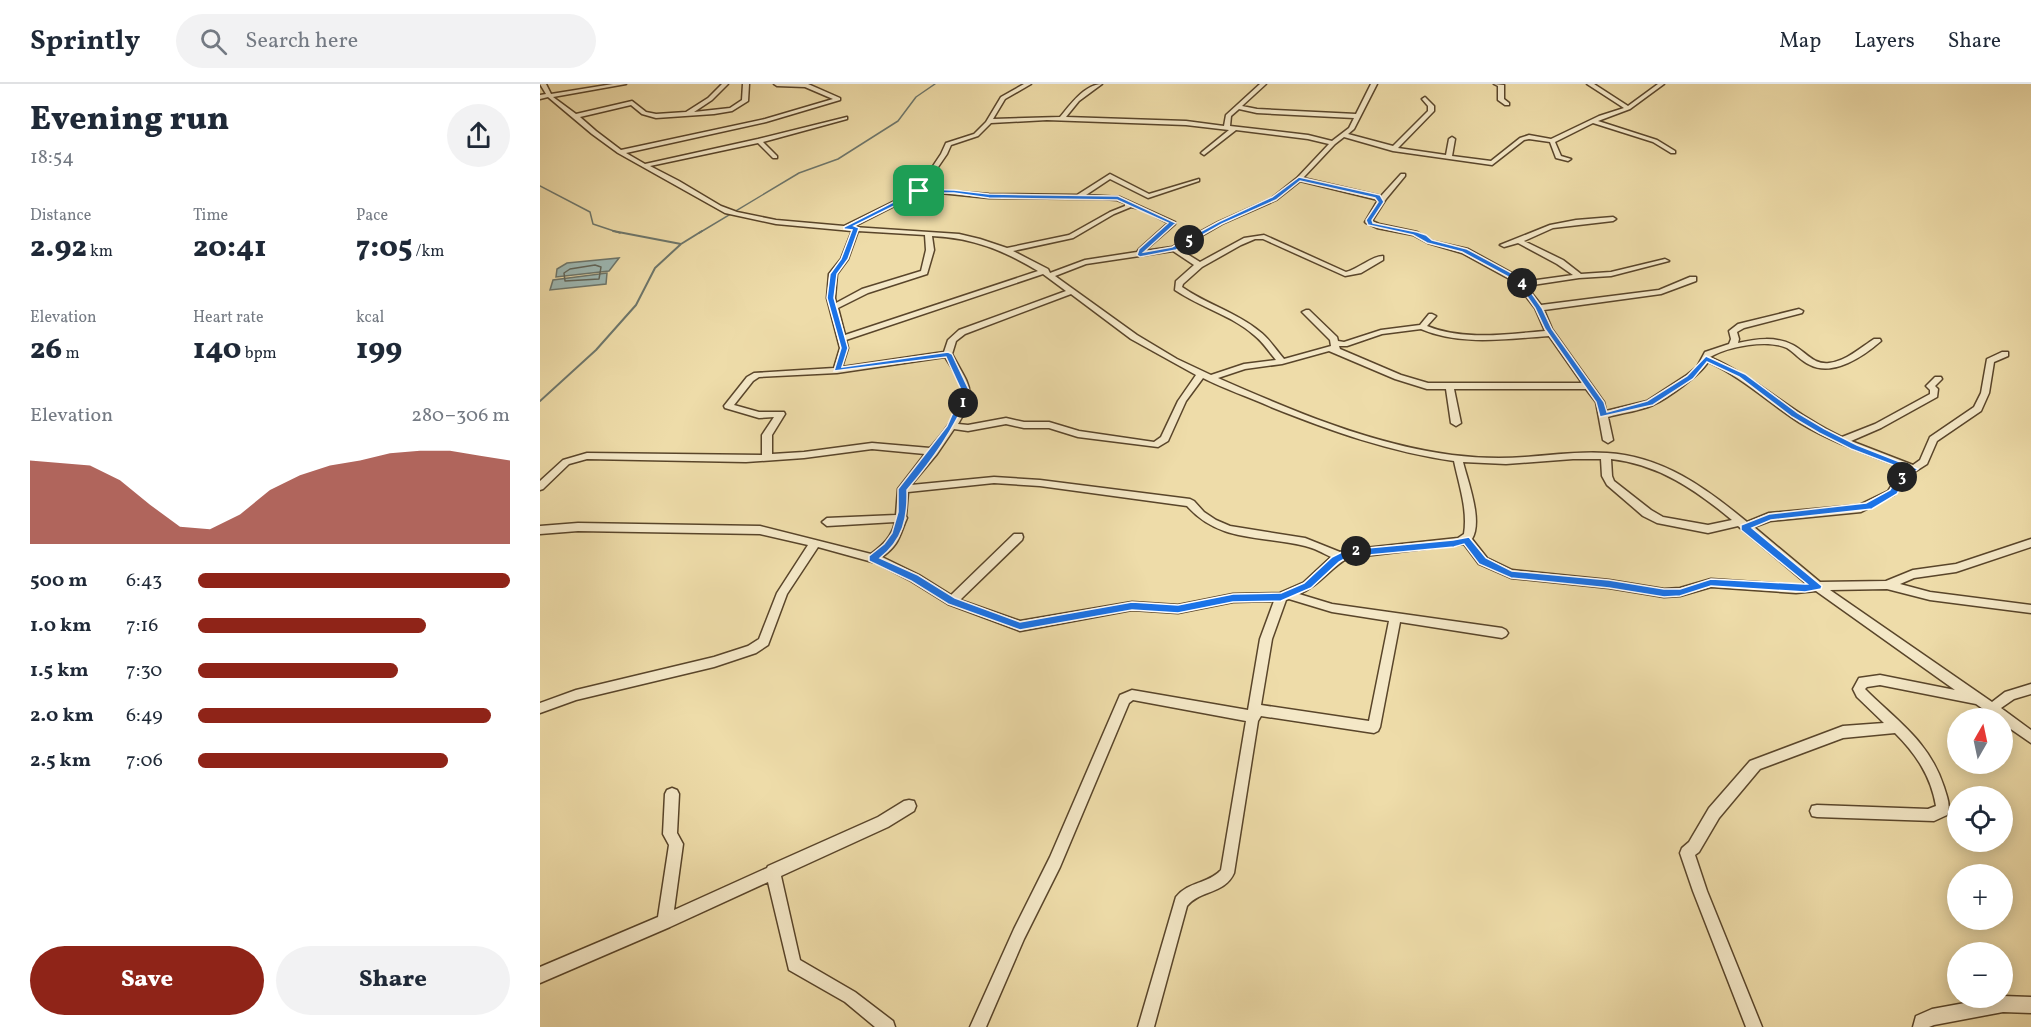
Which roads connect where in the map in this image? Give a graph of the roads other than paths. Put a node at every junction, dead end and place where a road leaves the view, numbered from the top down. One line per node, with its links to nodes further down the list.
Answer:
1 (543, 84): 14 (street)
2 (623, 84): 14 (street)
3 (725, 84): 20 (street)
4 (746, 84): 20 (street)
5 (777, 84): 6 (street)
6 (798, 84): 36 (street)
7 (1028, 84): 25 (street)
8 (1099, 84): 24 (street)
9 (1263, 84): 18 (street)
10 (1374, 84): 22 (street)
11 (1497, 84): 17 (street)
12 (1590, 84): 19 (street)
13 (1660, 84): 19 (street)
14 (548, 96): 15 (street); 21 (street)
15 (540, 98)
16 (1425, 99): 35 (street)
17 (1507, 104)
18 (1239, 107): 22 (street); 28 (street)
19 (1628, 108): 26 (street)
20 (685, 115): 21 (street)
21 (576, 116): 36 (street)
22 (1357, 116): 30 (street)
23 (845, 118): 27 (street)
24 (1062, 118): 25 (street); 28 (street)
25 (989, 121): 46 (street)
26 (1593, 121): 33 (street); 37 (street)
27 (821, 126): 29 (street); 32 (street)
28 (1231, 128): 34 (street); 38 (street)
29 (830, 132)
30 (1344, 135): 34 (street); 35 (street)
31 (1452, 140): 39 (street)
32 (759, 141): 40 (street); 42 (street)
33 (1552, 141): 39 (street); 41 (street)
34 (1333, 143): 44 (street)
35 (1393, 149): 39 (street)
36 (620, 152): 42 (street)
37 (1673, 152)
38 (1204, 153)
39 (1449, 156)
40 (775, 157)
41 (1568, 159)
42 (643, 166): 51 (street)
43 (1403, 175): 48 (street)
44 (1299, 179): 48 (street); 55 (street)
45 (1197, 180): 47 (street)
46 (919, 191): 47 (street); 51 (street)
47 (1077, 197): 49 (street)
48 (1380, 198): 64 (street)
49 (1128, 204): 56 (street); 57 (street)
50 (1613, 219): 53 (street)
51 (851, 228): 52 (street); 66 (street)
52 (928, 234): 56 (street); 66 (street)
53 (1519, 241): 54 (street); 62 (street)
54 (1504, 245)
55 (1174, 249): 57 (street); 60 (street)
56 (1006, 250): 61 (street)
57 (1140, 255): 61 (street)
58 (1380, 258): 60 (street)
59 (1665, 261): 62 (street)
60 (1199, 265): 80 (street)
61 (1048, 273): 65 (street); 73 (street)
62 (1579, 276): 64 (street)
63 (1693, 279): 67 (street)
64 (1522, 284): 67 (street)
65 (1073, 291): 77 (street); 82 (street)
66 (834, 307): 73 (street)
67 (1539, 308): 72 (street)
68 (1799, 310): 75 (street)
69 (1306, 312): 76 (street)
70 (1432, 316): 71 (street)
71 (1422, 327): 72 (street); 76 (street)
72 (1552, 333): 84 (street)
73 (841, 339): 81 (street)
74 (1877, 341): 75 (street)
75 (1732, 346): 79 (street)
76 (1336, 347): 80 (street); 85 (street)
77 (948, 354): 81 (street); 88 (street)
78 (2005, 354): 95 (street)
79 (1706, 358): 86 (street); 90 (street)
80 (1282, 362): 82 (street)
81 (837, 370): 93 (street)
82 (1205, 376): 88 (street); 94 (street)
83 (1938, 379): 90 (street)
84 (1590, 386): 85 (street); 86 (street)
85 (1450, 388): 87 (street)
86 (1603, 415): 89 (street)
87 (1456, 423)
88 (951, 426): 91 (street)
89 (1608, 440)
90 (1843, 440): 95 (street)
91 (934, 452): 93 (street); 97 (street)
92 (1606, 456): 94 (street); 100 (street); 100 (street)
93 (767, 458): 96 (street)
94 (1458, 460): 103 (street)
95 (1914, 469): 100 (street)
96 (540, 487)
97 (903, 489): 98 (street); 106 (street)
98 (902, 518): 99 (street); 107 (street)
99 (827, 522)
100 (1742, 525): 109 (street)
101 (540, 530): 104 (street)
102 (1018, 537): 111 (street)
103 (1466, 539): 106 (street); 109 (street)
104 (815, 543): 107 (street); 117 (street)
105 (2031, 543): 108 (street)
106 (1340, 557): 110 (street)
107 (873, 558): 111 (street)
108 (1887, 585): 109 (street); 112 (street)
109 (1817, 586): 116 (street)
110 (1285, 596): 111 (street); 113 (street); 120 (street)
111 (952, 601)
112 (2031, 609)
113 (1395, 617): 114 (street); 120 (street)
114 (1502, 633)
115 (2031, 689): 119 (street)
116 (1981, 701): 118 (street); 122 (street)
117 (540, 708)
118 (1992, 708)
119 (1994, 708)
120 (1255, 713): 132 (street); 133 (street)
121 (2013, 724): 123 (street)
122 (1896, 727): 126 (street); 134 (street)
123 (2031, 737)
124 (672, 794): 128 (street)
125 (909, 806): 127 (street)
126 (1817, 812)
127 (773, 871): 128 (street); 131 (street)
128 (665, 922): 129 (street)
129 (540, 975)
130 (2031, 1005): 135 (street)
131 (887, 1027)
132 (978, 1027)
133 (1146, 1027)
134 (1754, 1027)
135 (1921, 1027)

